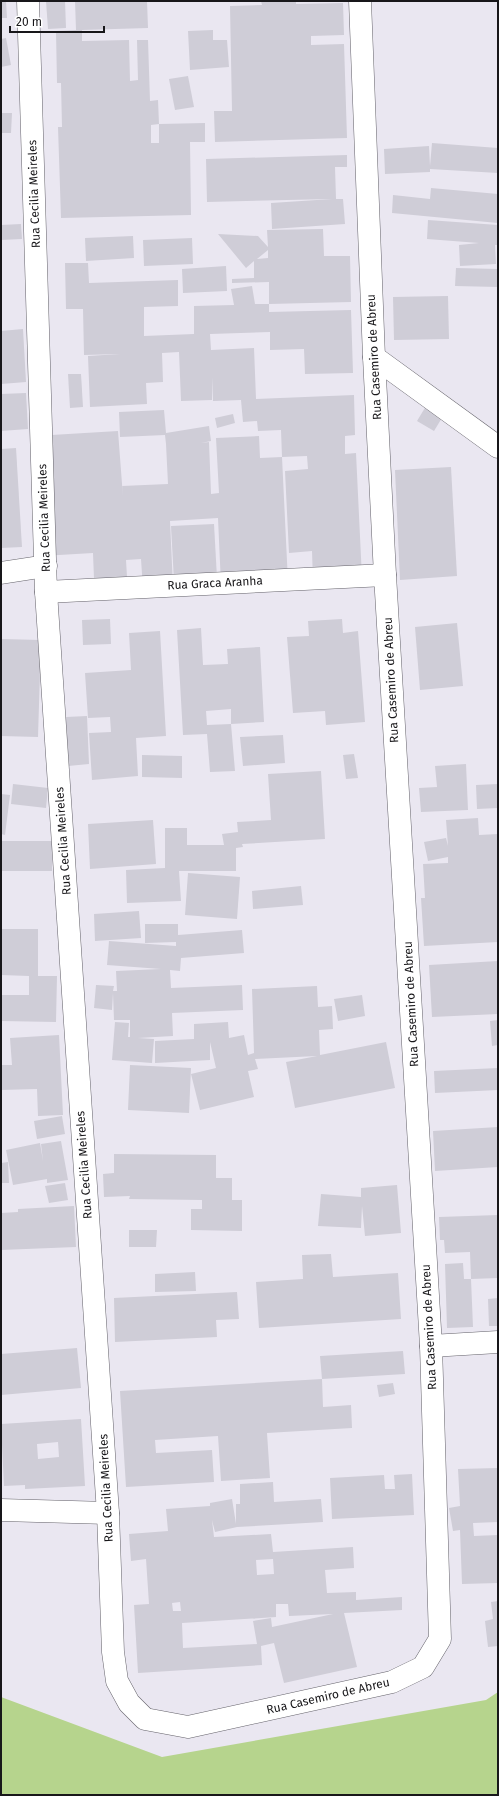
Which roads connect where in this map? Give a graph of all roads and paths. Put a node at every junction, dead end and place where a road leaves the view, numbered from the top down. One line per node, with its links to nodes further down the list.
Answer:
1 (28, 1): 5 (street, Rua Cecilia Meireles)
2 (360, 1): 3 (street, Rua Casemiro de Abreu)
3 (374, 357): 4 (street); 7 (street, Rua Casemiro de Abreu)
4 (498, 447)
5 (46, 566): 6 (street); 8 (street, Rua Cecilia Meireles)
6 (1, 573)
7 (385, 575): 8 (street, Rua Graca Aranha); 10 (street, Rua Casemiro de Abreu)
8 (46, 592): 12 (street, Rua Cecilia Meireles)
9 (498, 1342): 10 (street)
10 (431, 1346): 13 (street, Rua Casemiro de Abreu)
11 (1, 1510): 12 (street)
12 (108, 1513): 13 (street, Rua Cecilia Meireles)
13 (117, 1681)

